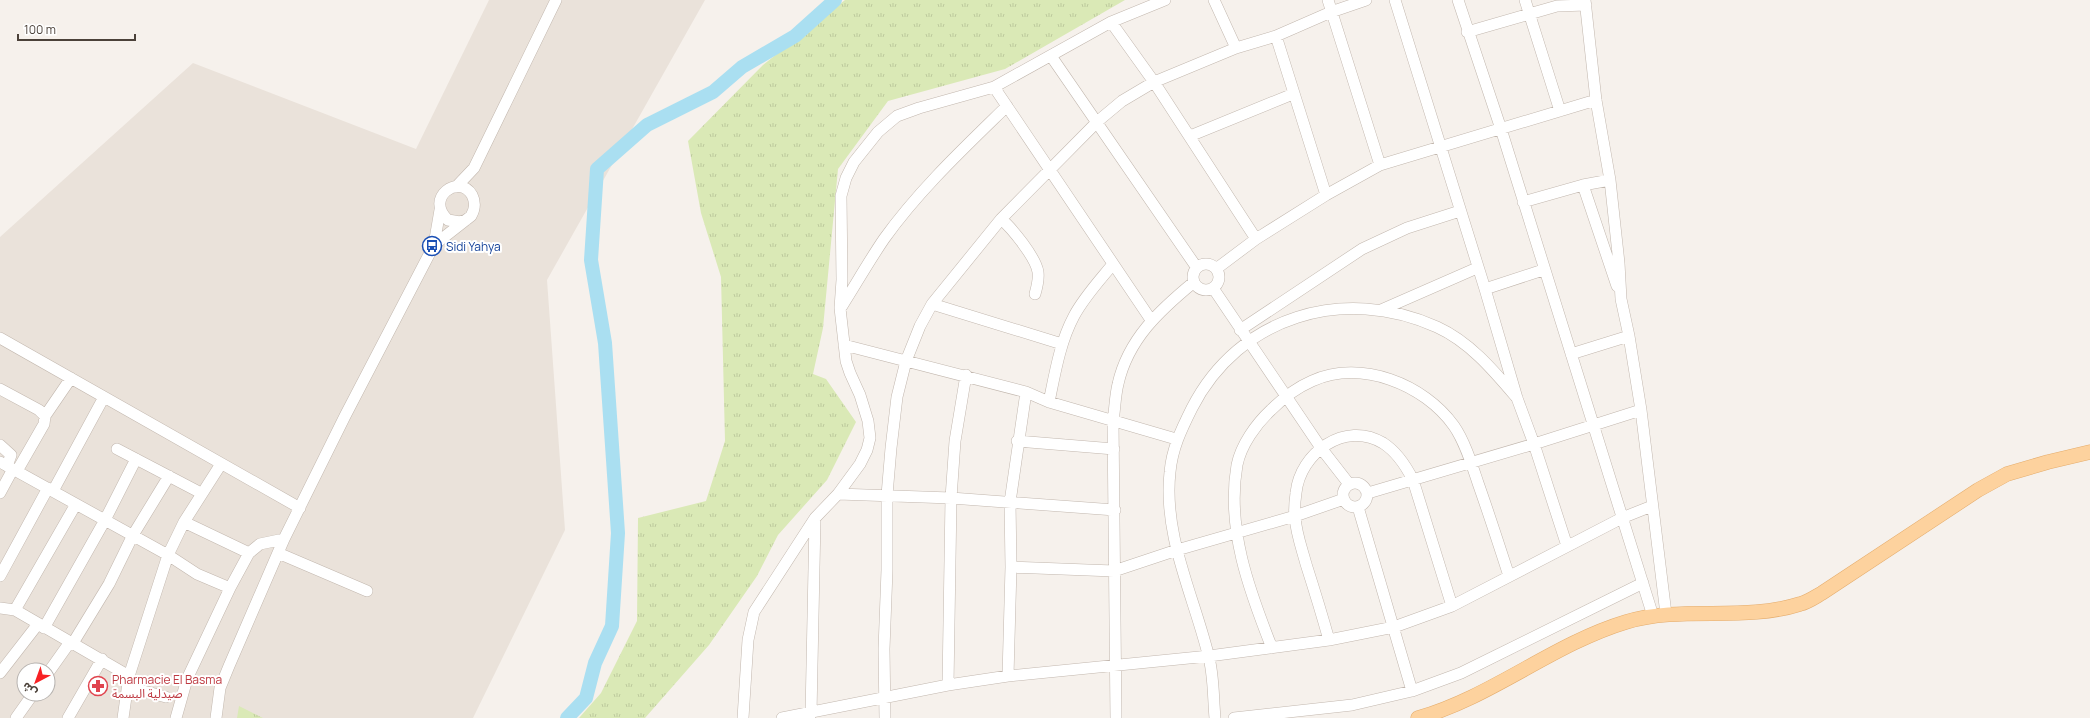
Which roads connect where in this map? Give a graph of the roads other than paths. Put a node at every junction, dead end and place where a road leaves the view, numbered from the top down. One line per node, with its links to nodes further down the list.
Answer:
1 (556, 0): 28 (street)
2 (1165, 0): 12 (street)
3 (1214, 0): 15 (street)
4 (1328, 0): 10 (street)
5 (1366, 0): 10 (street)
6 (1395, 0): 26 (street)
7 (1458, 0): 13 (street)
8 (1525, 0): 11 (street)
9 (1585, 2): 11 (street); 20 (street)
10 (1332, 12): 14 (street); 27 (street)
11 (1529, 13): 13 (street); 22 (street)
12 (1111, 22): 16 (street); 17 (street)
13 (1467, 32): 24 (street)
14 (1276, 36): 15 (street); 19 (street)
15 (1236, 48): 17 (street)
16 (1051, 56): 18 (street); 23 (street)
17 (1154, 82): 23 (street); 25 (street)
18 (994, 87): 21 (street); 53 (street)
19 (1293, 94): 25 (street); 34 (street)
20 (1596, 100): 22 (street); 30 (street)
21 (1007, 106): 29 (street); 53 (street)
22 (1560, 111): 24 (street)
23 (1098, 121): 29 (street); 43 (street)
24 (1500, 129): 26 (street); 35 (street)
25 (1190, 136): 40 (street)
26 (1440, 147): 27 (street); 37 (street)
27 (1380, 165): 34 (street)
28 (474, 168): 32 (street); 33 (street)
29 (1050, 170): 38 (street); 42 (street)
30 (1610, 180): 31 (street); 51 (street)
31 (1583, 185): 35 (street); 51 (street)
32 (456, 187): 33 (street); 36 (street)
33 (471, 193): 39 (street)
34 (1326, 195): 40 (street)
35 (1523, 202): 46 (street)
36 (440, 210): 39 (street); 41 (street)
37 (1460, 211): 44 (street); 56 (street)
38 (1001, 219): 50 (street); 52 (street)
39 (466, 220): 41 (street)
40 (1256, 240): 45 (street)
41 (434, 245): 103 (street)
42 (1113, 264): 55 (street); 60 (street)
43 (1197, 268): 45 (street); 47 (street)
44 (1477, 268): 49 (street); 54 (street)
45 (1216, 269): 48 (street)
46 (1544, 270): 49 (street); 62 (street)
47 (1194, 282): 48 (street); 55 (street)
48 (1213, 288): 56 (street)
49 (1485, 289): 70 (street)
50 (1035, 294)
51 (1621, 299): 57 (street)
52 (932, 304): 60 (street); 63 (street)
53 (840, 308): 61 (street)
54 (1381, 310): 59 (street); 70 (street)
55 (1151, 320): 74 (street)
56 (1240, 330): 59 (street)
57 (1629, 336): 62 (street); 72 (street)
58 (0, 338): 65 (street)
59 (1247, 341): 68 (street); 76 (street)
60 (1062, 344): 71 (street)
61 (844, 345): 63 (street); 95 (street)
62 (1571, 354): 75 (street)
63 (906, 361): 64 (street); 96 (street)
64 (966, 375): 67 (street); 97 (street)
65 (71, 378): 69 (street); 73 (street)
66 (0, 389): 73 (street)
67 (1026, 392): 71 (street); 77 (street)
68 (1286, 396): 80 (street); 85 (street); 110 (street)
69 (104, 397): 86 (street); 91 (street)
70 (1517, 398): 78 (street)
71 (1049, 402): 74 (street)
72 (1641, 410): 75 (street); 101 (street)
73 (45, 416): 87 (street)
74 (1113, 421): 76 (street); 81 (street)
75 (1593, 425): 78 (street); 107 (street)
76 (1176, 438): 114 (street)
77 (1017, 441): 81 (street); 99 (street)
78 (1534, 444): 85 (street); 113 (street)
79 (0, 445): 87 (street)
80 (1321, 448): 89 (street); 90 (street); 105 (street)
81 (1114, 449): 104 (street)
82 (117, 450): 84 (street)
83 (2090, 452): 128 (main road)
84 (136, 460): 88 (street); 108 (street)
85 (1471, 463): 89 (street); 121 (street)
86 (221, 464): 94 (street); 103 (street)
87 (9, 467): 91 (street); 92 (street)
88 (169, 476): 94 (street); 111 (street)
89 (1413, 480): 93 (street); 125 (street)
90 (1349, 484): 93 (street); 98 (street)
91 (50, 490): 100 (street); 120 (street)
92 (0, 492)
93 (1368, 493): 102 (street)
94 (201, 494): 109 (street)
95 (838, 494): 96 (street); 106 (street)
96 (887, 495): 97 (street); 144 (street)
97 (951, 498): 99 (street); 141 (street)
98 (1344, 499): 102 (street); 105 (street)
99 (1010, 502): 104 (street); 118 (street)
100 (76, 504): 108 (street); 127 (street)
101 (1652, 506): 107 (street); 128 (street)
102 (1358, 507): 130 (street)
103 (300, 508): 112 (street)
104 (1115, 510): 119 (street)
105 (1295, 516): 110 (street); 131 (street)
106 (815, 518): 146 (street); 152 (street)
107 (1622, 518): 113 (street); 122 (street)
108 (105, 520): 111 (street); 129 (street)
109 (184, 522): 115 (street); 117 (street)
110 (1236, 533): 114 (street); 133 (street)
111 (133, 535): 117 (street); 132 (street)
112 (284, 539): 115 (street); 116 (street)
113 (1568, 546): 121 (street)
114 (1177, 550): 119 (street); 134 (street)
115 (249, 553): 123 (street)
116 (278, 553): 124 (street); 151 (street)
117 (168, 555): 123 (street); 140 (street)
118 (1011, 567): 119 (street); 139 (street)
119 (1114, 571): 137 (street)
120 (0, 576)
121 (1508, 576): 125 (street)
122 (1643, 583): 128 (street); 142 (street)
123 (230, 588): 150 (street)
124 (367, 592)
125 (1452, 606): 130 (street)
126 (0, 608): 127 (street)
127 (15, 610): 129 (street)
128 (1659, 615): 158 (main road)
129 (41, 626): 132 (street); 138 (street)
130 (1394, 627): 131 (street); 142 (street)
131 (1329, 640): 133 (street)
132 (72, 643): 135 (street); 136 (street)
133 (1272, 648): 134 (street)
134 (1209, 656): 137 (street); 156 (street)
135 (102, 659): 140 (street); 148 (street)
136 (56, 663)
137 (1114, 666): 139 (street); 155 (street)
138 (0, 673)
139 (1008, 676): 141 (street)
140 (129, 681): 143 (street); 149 (street)
141 (948, 685): 144 (street)
142 (1412, 691): 157 (street)
143 (166, 697)
144 (886, 698): 146 (street); 154 (street)
145 (27, 702): 147 (street)
146 (811, 714): 153 (street)
147 (16, 718)
148 (68, 718)
149 (123, 718)
150 (176, 718)
151 (216, 718)
152 (743, 718)
153 (782, 718)
154 (885, 718)
155 (1116, 718)
156 (1215, 718)
157 (1234, 718)
158 (1418, 718)

